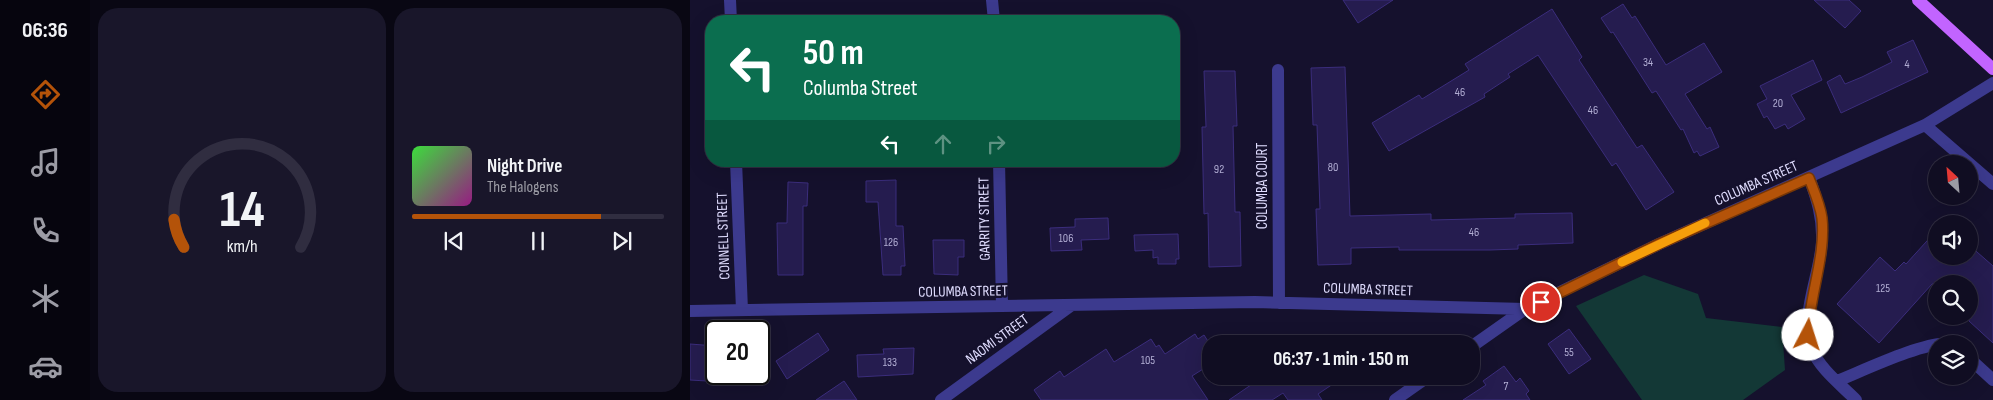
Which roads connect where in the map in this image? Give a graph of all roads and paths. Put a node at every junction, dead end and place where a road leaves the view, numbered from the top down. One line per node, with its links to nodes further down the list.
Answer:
1 (730, 0): 4 (street)
2 (992, 0): 5 (street)
3 (1918, 0): 7 (main road)
4 (731, 15)
5 (993, 15)
6 (1278, 70): 14 (street, COLUMBA COURT)
7 (1993, 70)
8 (1993, 83): 9 (street, COLUMBA STREET)
9 (1925, 125): 12 (street, COLUMBA STREET); 13 (street)
10 (736, 167): 18 (street, CONNELL STREET)
11 (999, 167): 16 (street, GARRITY STREET)
12 (1809, 178): 17 (street, COLUMBA STREET); 24 (street)
13 (1993, 184)
14 (1279, 303): 15 (street, COLUMBA STREET); 17 (street, COLUMBA STREET)
15 (1072, 305): 16 (street, COLUMBA STREET); 26 (street, NAOMI STREET)
16 (1002, 306): 18 (street, COLUMBA STREET)
17 (1525, 309): 20 (street)
18 (742, 310): 19 (street, COLUMBA STREET)
19 (690, 311)
20 (1480, 341)
21 (1928, 346): 24 (street)
22 (1978, 366): 23 (street)
23 (1993, 380)
24 (1837, 381): 28 (street)
25 (1416, 385): 27 (street)
26 (940, 400)
27 (1395, 400)
28 (1856, 400)

